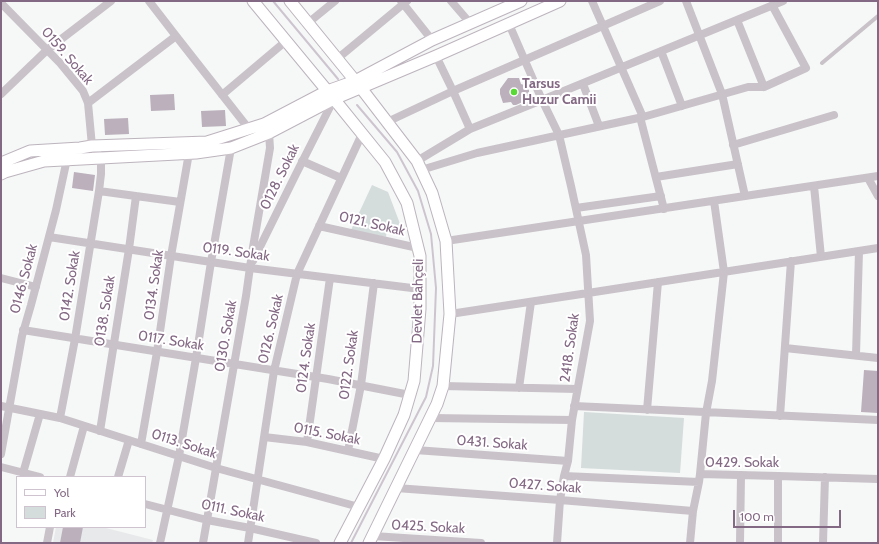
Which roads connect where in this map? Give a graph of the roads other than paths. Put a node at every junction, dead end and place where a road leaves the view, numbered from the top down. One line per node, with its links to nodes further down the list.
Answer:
1 (111, 1): 26 (street)
2 (149, 1): 23 (street)
3 (253, 1): 25 (street, Devlet Bahçeli)
4 (290, 1): 18 (street, Devlet Bahçeli)
5 (335, 1): 18 (street)
6 (451, 1): 19 (street)
7 (560, 1): 20 (street)
8 (592, 1): 21 (street)
9 (660, 1): 21 (street)
10 (686, 1): 22 (street)
11 (783, 1): 15 (street)
12 (404, 2): 24 (street); 29 (street)
13 (515, 2): 19 (street)
14 (1, 3): 26 (street, 0159. Sokak)
15 (772, 5): 17 (street); 35 (street)
16 (878, 16): 31 (lane)
17 (737, 20): 22 (street); 35 (street)
18 (308, 23): 29 (street, Devlet Bahçeli)
19 (470, 23): 24 (street)
20 (509, 24): 28 (street); 30 (street, 2418. Sokak)
21 (602, 26): 30 (street); 32 (street)
22 (699, 35): 27 (street); 38 (street)
23 (176, 36): 39 (street); 42 (street)
24 (432, 40): 33 (street)
25 (286, 41): 39 (street); 40 (street, Devlet Bahçeli)
26 (47, 50): 37 (street); 42 (street, 0159. Sokak)
27 (661, 51): 32 (street); 43 (street)
28 (436, 56): 33 (street); 36 (street)
29 (337, 59): 33 (street, Devlet Bahçeli)
30 (525, 60): 36 (street); 41 (street, 2418. Sokak)
31 (822, 63)
32 (622, 67): 34 (street); 45 (street)
33 (358, 84): 40 (street); 46 (street, Devlet Bahçeli)
34 (583, 84): 41 (street); 47 (street)
35 (764, 87): 38 (street)
36 (453, 91): 46 (street); 49 (street)
37 (1, 94)
38 (722, 94): 43 (street); 53 (street)
39 (222, 95): 48 (street)
40 (331, 95): 48 (street); 50 (street); 51 (street, Devlet Bahçeli); 60 (street, 0128. Sokak)
41 (542, 100): 49 (street); 52 (street, 2418. Sokak)
42 (88, 103): 54 (street, 0159. Sokak)
43 (682, 106): 45 (street)
44 (834, 115): 53 (street)
45 (642, 117): 47 (street); 65 (street)
46 (387, 122): 62 (street, Devlet Bahçeli)
47 (599, 126): 52 (street)
48 (249, 129): 54 (street)
49 (470, 129): 62 (street)
50 (269, 133): 55 (street); 91 (street, 0130. Sokak)
51 (362, 134): 66 (street, 0126. Sokak); 83 (street, Devlet Bahçeli)
52 (559, 135): 62 (street); 76 (street, 2418. Sokak)
53 (734, 145): 61 (street)
54 (92, 146): 57 (street); 58 (street)
55 (231, 148): 56 (street); 90 (street)
56 (189, 153): 57 (street); 75 (street, 0134. Sokak)
57 (101, 158): 59 (street); 69 (street, 0142. Sokak)
58 (2, 160)
59 (67, 160): 63 (street); 80 (street, 0146. Sokak)
60 (302, 161): 66 (street); 91 (street, 0128. Sokak)
61 (738, 164): 65 (street); 72 (street)
62 (419, 165): 81 (street, Devlet Bahçeli)
63 (1, 174)
64 (878, 176): 67 (street)
65 (656, 177): 71 (street)
66 (341, 178): 79 (street, 0126. Sokak)
67 (868, 178): 68 (street); 73 (street)
68 (814, 186): 72 (street); 88 (street)
69 (99, 191): 70 (street); 82 (street, 0142. Sokak)
70 (136, 196): 75 (street); 85 (street, 0138. Sokak)
71 (661, 196): 76 (street); 77 (street)
72 (745, 196): 74 (street)
73 (878, 196)
74 (714, 201): 77 (street); 92 (street)
75 (180, 202): 87 (street, 0134. Sokak)
76 (576, 208): 78 (street, 2418. Sokak)
77 (664, 209): 78 (street)
78 (579, 222): 81 (street); 100 (street, 2418. Sokak)
79 (319, 226): 83 (street, 0121. Sokak); 93 (street, 0126. Sokak)
80 (49, 238): 82 (street, 0119. Sokak); 98 (street, 0146. Sokak)
81 (446, 241): 102 (street, Devlet Bahçeli)
82 (90, 243): 85 (street, 0119. Sokak); 104 (street, 0142. Sokak)
83 (418, 248): 99 (street, Devlet Bahçeli)
84 (878, 248): 86 (street)
85 (129, 249): 87 (street, 0119. Sokak); 105 (street, 0138. Sokak)
86 (859, 251): 88 (street); 108 (street)
87 (171, 256): 90 (street, 0119. Sokak); 107 (street, 0134. Sokak)
88 (821, 257): 89 (street)
89 (791, 261): 92 (street); 106 (street)
90 (211, 262): 91 (street, 0119. Sokak); 109 (street)
91 (250, 268): 93 (street, 0119. Sokak); 111 (street, 0130. Sokak)
92 (724, 272): 96 (street); 122 (street)
93 (297, 274): 95 (street, 0119. Sokak); 112 (street, 0126. Sokak)
94 (1, 278): 98 (street)
95 (330, 278): 97 (street, 0119. Sokak); 113 (street, 0124. Sokak)
96 (658, 282): 100 (street); 121 (street)
97 (374, 283): 99 (street, 0119. Sokak); 114 (street, 0122. Sokak)
98 (36, 287): 103 (street, 0146. Sokak)
99 (420, 289): 118 (street, Devlet Bahçeli)
100 (588, 293): 101 (street); 117 (street, 2418. Sokak)
101 (530, 302): 102 (street); 116 (street)
102 (450, 314): 115 (street, Devlet Bahçeli)
103 (23, 330): 104 (street, 0117. Sokak); 120 (street, 0146. Sokak)
104 (75, 339): 105 (street, 0117. Sokak); 125 (street, 0142. Sokak)
105 (113, 345): 107 (street, 0117. Sokak); 130 (street, 0138. Sokak)
106 (785, 348): 108 (street); 124 (street)
107 (157, 352): 109 (street, 0117. Sokak); 134 (street, 0134. Sokak)
108 (856, 355): 110 (street)
109 (196, 358): 111 (street, 0117. Sokak); 138 (street)
110 (878, 358)
111 (234, 364): 112 (street, 0117. Sokak); 142 (street, 0130. Sokak)
112 (274, 371): 113 (street, 0117. Sokak); 131 (street, 0126. Sokak)
113 (316, 377): 114 (street, 0117. Sokak); 133 (street, 0124. Sokak)
114 (361, 385): 118 (street, 0117. Sokak); 136 (street, 0122. Sokak)
115 (443, 386): 116 (street); 126 (street, Devlet Bahçeli)
116 (518, 388): 117 (street)
117 (577, 389): 119 (street, 2418. Sokak)
118 (410, 395): 139 (street, Devlet Bahçeli)
119 (574, 406): 121 (street); 127 (street, 2418. Sokak)
120 (5, 407): 123 (street, 0113. Sokak); 137 (street, 0146. Sokak)
121 (646, 410): 122 (street)
122 (706, 412): 124 (street); 151 (street)
123 (40, 414): 125 (street, 0113. Sokak); 143 (street)
124 (780, 416): 128 (street)
125 (60, 418): 129 (street, 0113. Sokak)
126 (430, 418): 127 (street); 135 (street, Devlet Bahçeli)
127 (572, 420): 140 (street, 2418. Sokak)
128 (878, 420)
129 (84, 426): 130 (street, 0113. Sokak); 146 (street)
130 (100, 430): 132 (street, 0113. Sokak)
131 (264, 437): 133 (street, 0115. Sokak); 152 (street, 0126. Sokak)
132 (129, 440): 134 (street, 0113. Sokak); 147 (street)
133 (307, 442): 136 (street, 0115. Sokak)
134 (141, 444): 138 (street, 0113. Sokak)
135 (415, 450): 140 (street, 0431. Sokak); 154 (street, Devlet Bahçeli)
136 (348, 451): 139 (street, 0115. Sokak)
137 (1, 454)
138 (179, 456): 142 (street, 0113. Sokak); 158 (street)
139 (384, 458): 157 (street, Devlet Bahçeli)
140 (568, 461): 148 (street, 2418. Sokak)
141 (1, 467): 143 (street)
142 (216, 468): 152 (street, 0113. Sokak); 160 (street, 0130. Sokak)
143 (23, 473): 145 (street)
144 (741, 475): 149 (street, 0429. Sokak); 151 (street, 0429. Sokak); 173 (street)
145 (36, 476)
146 (70, 476)
147 (118, 476)
148 (564, 476): 151 (street, 0429. Sokak); 155 (street, 2418. Sokak)
149 (778, 476): 150 (street, 0429. Sokak); 174 (street)
150 (825, 477): 153 (street, 0429. Sokak); 175 (street)
151 (699, 478): 159 (street)
152 (257, 479): 157 (street, 0113. Sokak); 162 (street, 0126. Sokak)
153 (878, 479)
154 (396, 488): 155 (street, 0427. Sokak); 163 (street, Devlet Bahçeli)
155 (560, 500): 159 (street, 0427. Sokak); 171 (street, 2418. Sokak)
156 (146, 504): 158 (street, 0111. Sokak)
157 (359, 508): 169 (street, Devlet Bahçeli)
158 (168, 510): 160 (street, 0111. Sokak); 165 (street)
159 (693, 511): 172 (street)
160 (208, 520): 162 (street, 0111. Sokak); 166 (street, 0130. Sokak)
161 (50, 528): 164 (street)
162 (250, 528): 167 (street, 0126. Sokak); 168 (street, 0111. Sokak)
163 (371, 540): 170 (street, 0425. Sokak)
164 (47, 543)
165 (160, 543)
166 (203, 543)
167 (248, 543)
168 (316, 543)
169 (340, 543)
170 (481, 543)
171 (558, 543)
172 (690, 543)
173 (740, 543)
174 (778, 543)
175 (823, 543)

